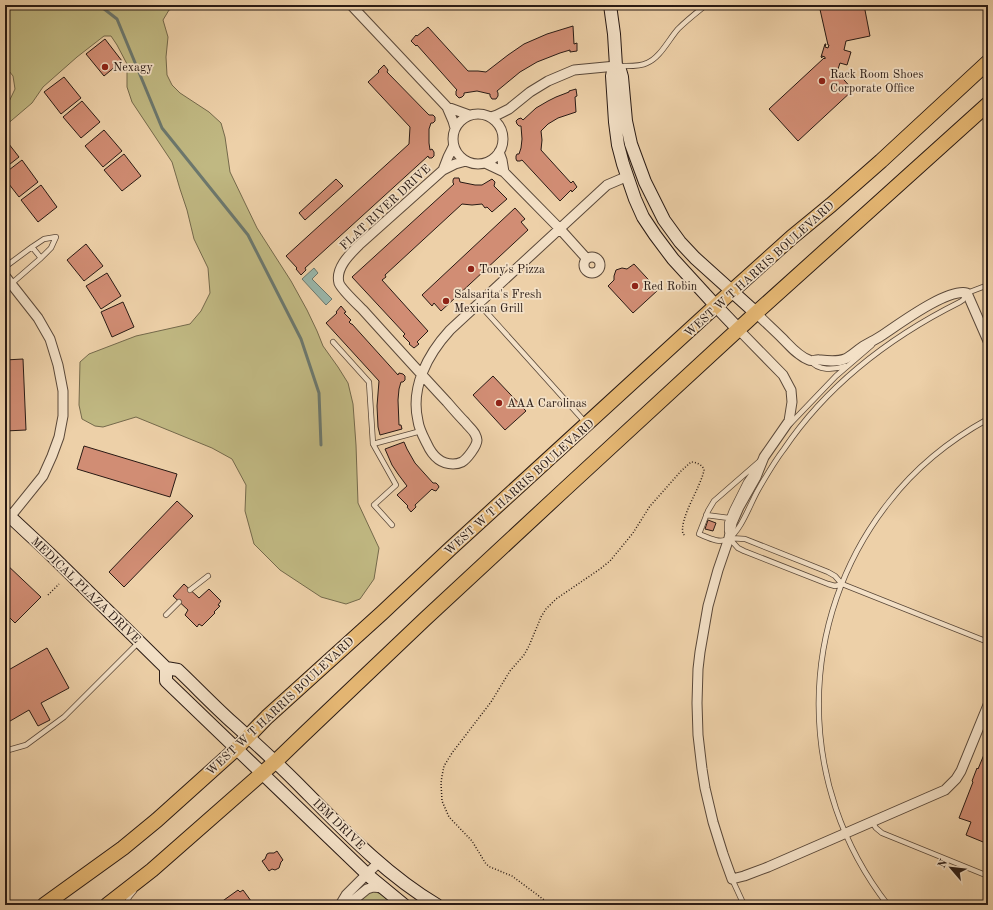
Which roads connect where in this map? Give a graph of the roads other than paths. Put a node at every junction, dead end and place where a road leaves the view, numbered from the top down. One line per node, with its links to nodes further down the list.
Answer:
1 (351, 5): 7 (street)
2 (610, 5): 5 (street)
3 (706, 5): 5 (lane)
4 (988, 62): 27 (main road, WEST W T HARRIS BOULEVARD)
5 (616, 66): 8 (street); 19 (street); 27 (street)
6 (988, 104): 31 (main road)
7 (447, 107): 9 (street); 12 (street)
8 (509, 109): 10 (street); 11 (street)
9 (469, 115): 10 (street); 12 (street)
10 (491, 117): 11 (street)
11 (500, 127): 14 (street)
12 (455, 128): 13 (street, FLAT RIVER DRIVE)
13 (453, 147): 15 (street); 17 (street, FLAT RIVER DRIVE)
14 (499, 152): 16 (street); 18 (street)
15 (466, 161): 16 (street, FLAT RIVER DRIVE); 17 (street, FLAT RIVER DRIVE)
16 (485, 163): 18 (street, FLAT RIVER DRIVE)
17 (443, 170): 38 (street, FLAT RIVER DRIVE)
18 (504, 172): 20 (street)
19 (628, 176): 20 (street); 30 (street)
20 (560, 229): 23 (street); 29 (street)
21 (32, 246): 22 (lane); 22 (lane); 24 (lane)
22 (41, 258): 25 (lane)
23 (588, 259)
24 (5, 267)
25 (8, 280): 46 (street)
26 (988, 285): 28 (lane)
27 (732, 292): 30 (main road, WEST W T HARRIS BOULEVARD); 31 (street)
28 (967, 293): 33 (street); 34 (street); 49 (lane)
29 (479, 304): 38 (street); 40 (lane)
30 (716, 306): 32 (street); 40 (main road, WEST W T HARRIS BOULEVARD)
31 (756, 313): 32 (main road); 36 (street)
32 (739, 330): 41 (street); 62 (main road)
33 (880, 336): 36 (street); 37 (lane)
34 (988, 341)
35 (333, 342): 43 (lane)
36 (810, 361): 37 (lane)
37 (849, 365): 41 (lane)
38 (421, 374): 42 (street, FLAT RIVER DRIVE); 42 (street, FLAT RIVER DRIVE)
39 (988, 419): 51 (lane)
40 (587, 424): 59 (main road, WEST W T HARRIS BOULEVARD)
41 (783, 430): 44 (street)
42 (421, 431): 43 (lane)
43 (373, 444): 48 (lane)
44 (764, 457): 45 (lane); 47 (lane); 49 (street)
45 (706, 515): 47 (lane); 49 (lane)
46 (7, 517): 55 (street, MEDICAL PLAZA DRIVE)
47 (729, 518): 49 (lane)
48 (392, 525)
49 (729, 538): 51 (lane); 51 (lane); 70 (street)
50 (208, 576): 52 (lane)
51 (842, 584): 56 (lane); 65 (lane)
52 (190, 590)
53 (179, 602): 54 (lane)
54 (166, 615)
55 (139, 641): 57 (street, MEDICAL PLAZA DRIVE); 61 (lane)
56 (988, 642)
57 (166, 668): 59 (street, MEDICAL PLAZA DRIVE); 60 (street, MEDICAL PLAZA DRIVE)
58 (988, 705): 64 (street)
59 (248, 736): 60 (main road, WEST W T HARRIS BOULEVARD); 62 (street, IBM DRIVE)
60 (236, 749): 63 (street, IBM DRIVE); 72 (main road, WEST W T HARRIS BOULEVARD)
61 (5, 751)
62 (275, 762): 63 (main road); 66 (street, IBM DRIVE)
63 (262, 774): 67 (main road); 68 (street, IBM DRIVE)
64 (872, 822): 65 (street); 69 (lane)
65 (846, 833): 70 (street); 79 (lane)
66 (379, 862): 68 (street); 77 (street, IBM DRIVE)
67 (152, 870): 73 (main road); 74 (lane)
68 (366, 874): 71 (street, IBM DRIVE); 75 (street)
69 (988, 876)
70 (732, 879): 78 (lane)
71 (383, 888): 75 (street); 76 (street, IBM DRIVE)
72 (44, 905)
73 (107, 905)
74 (126, 905)
75 (341, 905)
76 (404, 905)
77 (437, 905)
78 (744, 905)
79 (888, 905)

